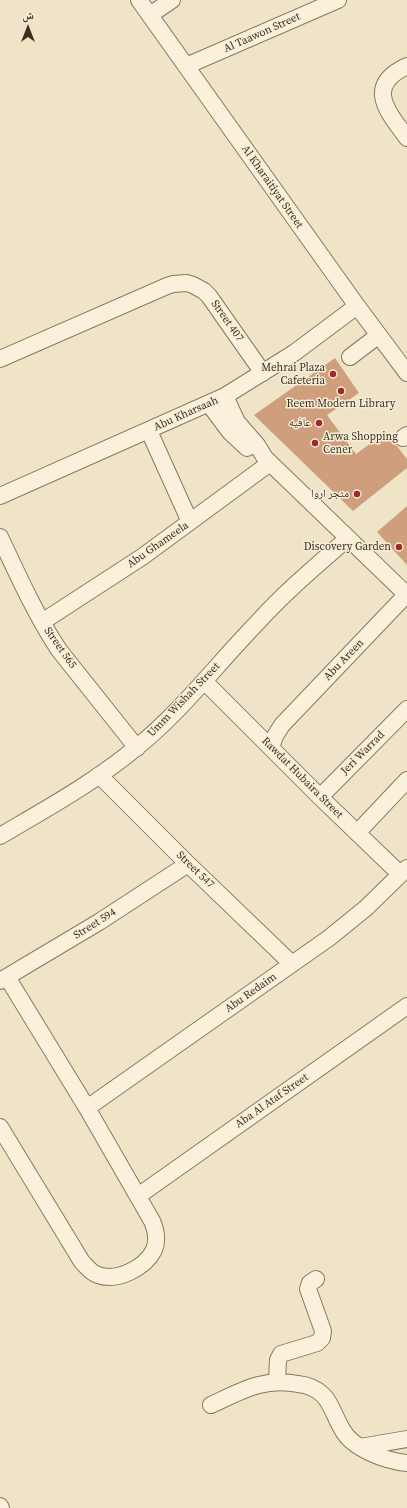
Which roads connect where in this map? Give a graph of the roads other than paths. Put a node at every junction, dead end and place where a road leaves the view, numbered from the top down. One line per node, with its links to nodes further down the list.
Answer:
1 (139, 0): 4 (street, Al Kharaitiyat Street)
2 (172, 0): 4 (street)
3 (338, 0): 5 (street, Al Taawon Street)
4 (150, 15): 5 (street, Al Kharaitiyat Street)
5 (186, 66): 8 (street, Al Kharaitiyat Street)
6 (407, 66): 7 (street)
7 (407, 138)
8 (357, 306): 9 (street, Al Kharaitiyat Street); 12 (street, Abu Kharsaah)
9 (379, 335): 10 (street); 13 (street, Al Kharaitiyat Street)
10 (350, 357)
11 (0, 359): 12 (street, Street 407)
12 (263, 373): 14 (street, Abu Kharsaah)
13 (407, 373)
14 (225, 396): 15 (street, Abu Kharsaah); 17 (street)
15 (209, 404): 16 (street, Abu Kharsaah); 17 (street)
16 (149, 431): 18 (street, Abu Kharsaah); 19 (street)
17 (268, 461): 19 (street, Abu Ghameela); 21 (street)
18 (0, 496)
19 (190, 522): 23 (street, Abu Ghameela)
20 (0, 537): 23 (street, Street 565)
21 (348, 538): 22 (street); 24 (street, Umm Wishah Street)
22 (407, 594): 26 (street, Abu Areen)
23 (42, 622): 28 (street, Street 565)
24 (204, 682): 27 (street, Rawdat Hubaira Street); 28 (street, Umm Wishah Street)
25 (407, 709): 32 (street, Jeri Warrad)
26 (282, 725): 27 (street, Abu Areen); 29 (street, Abu Areen)
27 (259, 736): 29 (street, Rawdat Hubaira Street)
28 (137, 748): 30 (street, Umm Wishah Street)
29 (271, 748): 32 (street, Rawdat Hubaira Street)
30 (99, 775): 33 (street, Umm Wishah Street); 35 (street, Street 547)
31 (407, 780): 34 (street)
32 (320, 797): 34 (street, Rawdat Hubaira Street)
33 (1, 833)
34 (357, 833): 36 (street, Rawdat Hubaira Street)
35 (188, 864): 37 (street, Street 547); 38 (street, Street 594)
36 (404, 871): 37 (street, Abu Redaim)
37 (292, 964): 40 (street, Abu Redaim)
38 (3, 979): 40 (street)
39 (407, 1006): 42 (street, Aba Al Ataf Street)
40 (87, 1108): 42 (street)
41 (0, 1127): 42 (street)
42 (138, 1196)
43 (316, 1279): 44 (street)
44 (277, 1381): 45 (street); 47 (street)
45 (211, 1404)
46 (407, 1439): 47 (street)
47 (360, 1447): 48 (street)
48 (407, 1463)

